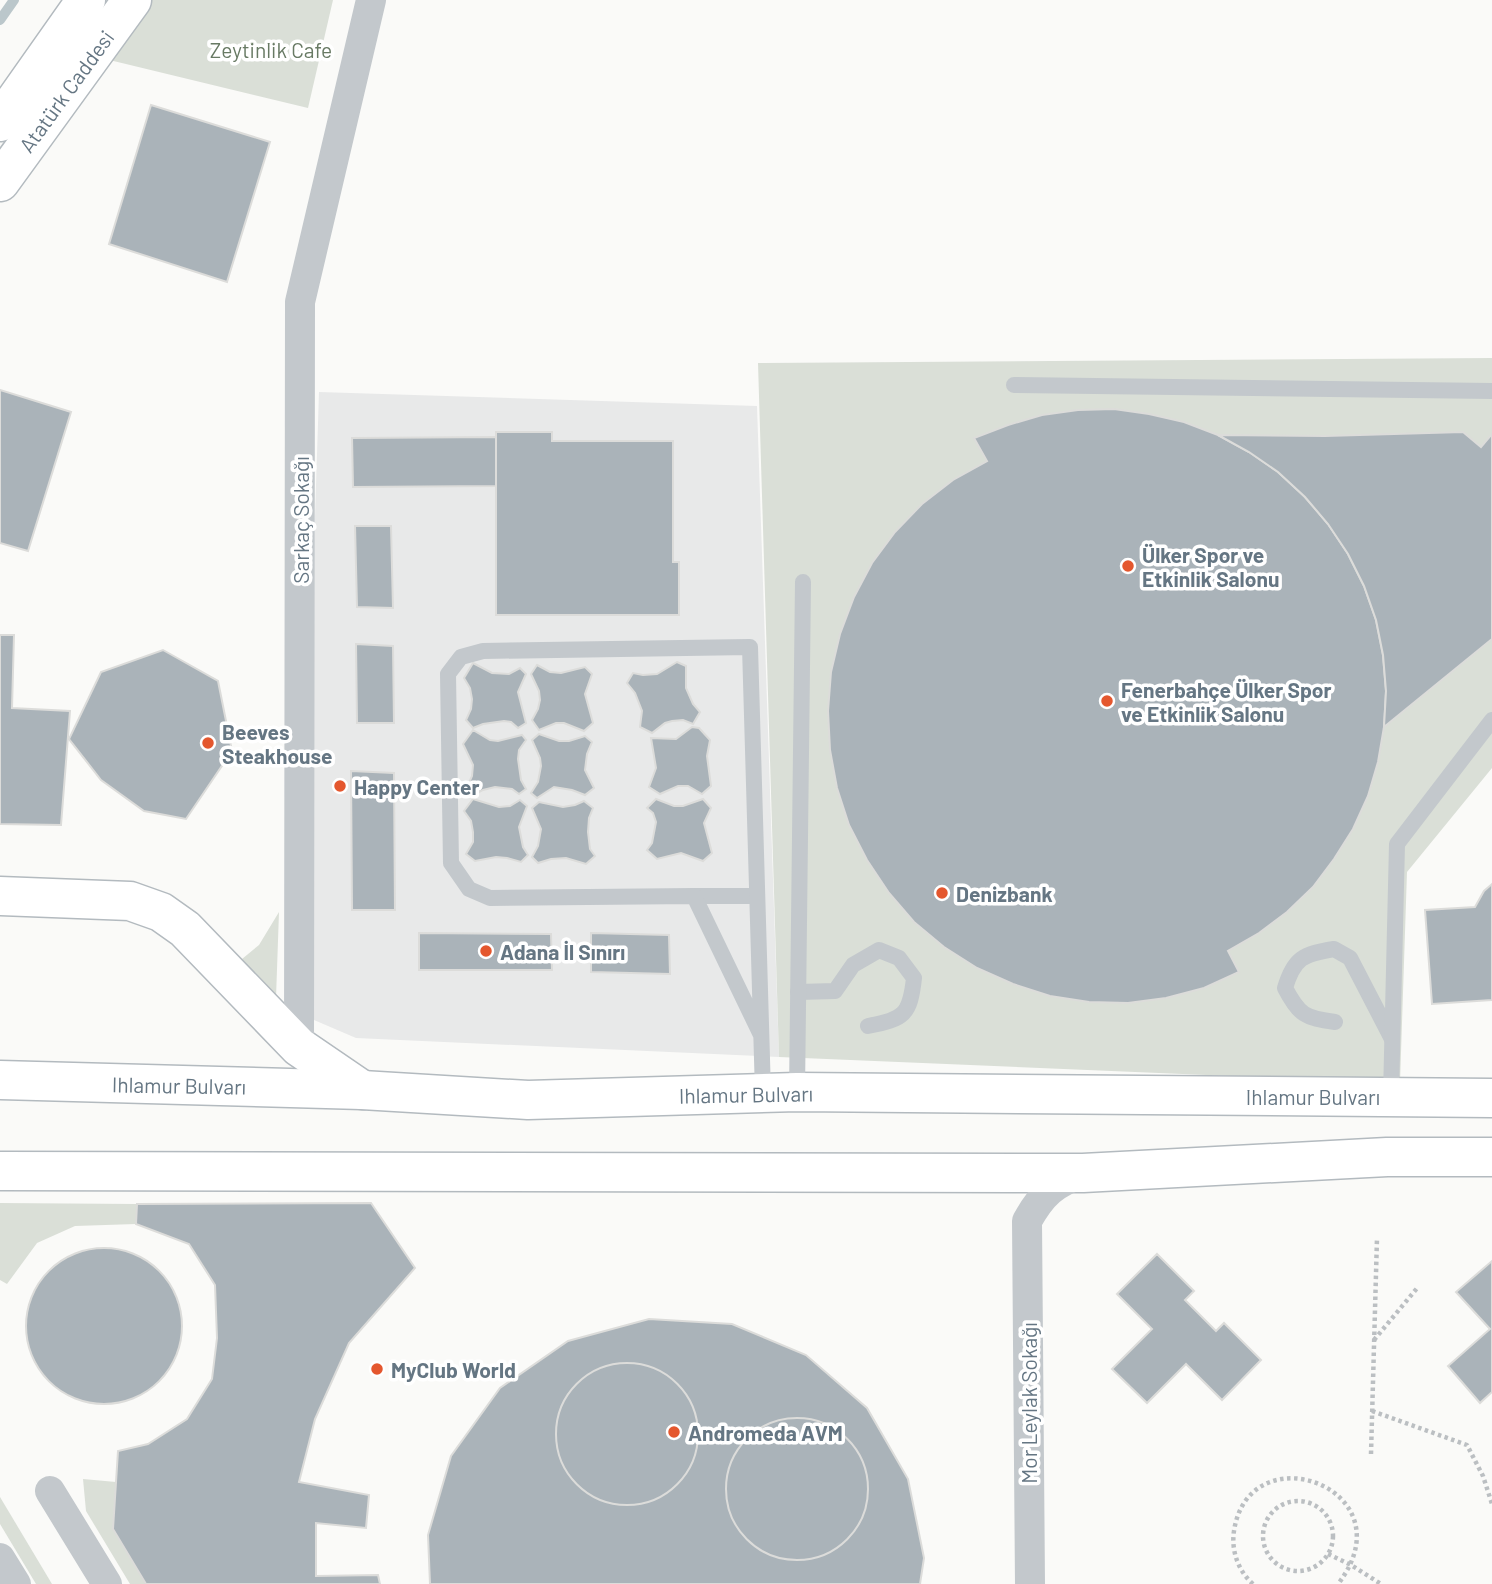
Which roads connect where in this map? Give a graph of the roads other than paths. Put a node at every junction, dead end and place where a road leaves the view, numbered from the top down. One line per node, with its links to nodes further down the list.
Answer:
1 (86, 0): 4 (main road, Atatürk Caddesi)
2 (132, 0): 5 (main road, Atatürk Caddesi)
3 (371, 0): 18 (street, Sarkaç Sokağı)
4 (0, 122)
5 (0, 182)
6 (1014, 384): 7 (lane)
7 (1492, 391)
8 (803, 582): 13 (lane)
9 (1492, 720): 17 (lane)
10 (757, 896): 12 (lane); 12 (lane); 16 (lane)
11 (0, 897): 18 (main road)
12 (694, 897): 16 (lane)
13 (798, 992): 15 (lane); 21 (lane)
14 (1335, 1022): 17 (lane)
15 (868, 1026)
16 (761, 1035): 21 (lane)
17 (1394, 1042): 22 (lane)
18 (299, 1047): 20 (main road)
19 (0, 1080): 20 (main road, Ihlamur Bulvarı)
20 (362, 1090): 21 (main road, Ihlamur Bulvarı)
21 (780, 1093): 22 (main road, Ihlamur Bulvarı)
22 (1391, 1096): 23 (main road, Ihlamur Bulvarı)
23 (1492, 1098)
24 (1492, 1157): 26 (main road)
25 (0, 1171): 26 (main road)
26 (1083, 1173): 31 (street, Mor Leylak Sokağı)
27 (50, 1491): 30 (street)
28 (0, 1558): 29 (street)
29 (16, 1584)
30 (107, 1584)
31 (1030, 1584)

